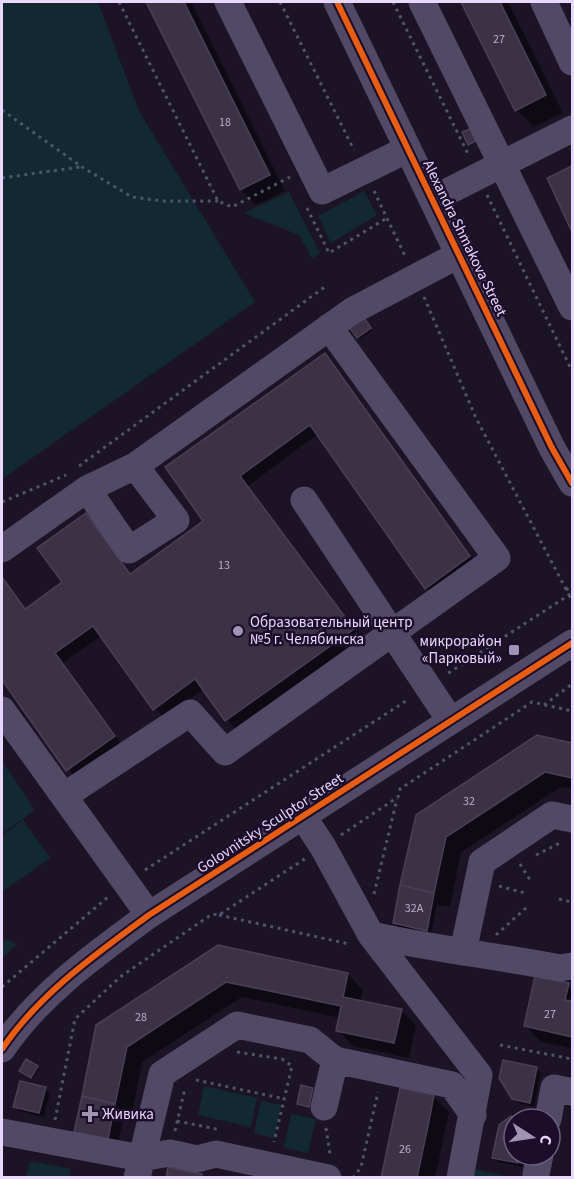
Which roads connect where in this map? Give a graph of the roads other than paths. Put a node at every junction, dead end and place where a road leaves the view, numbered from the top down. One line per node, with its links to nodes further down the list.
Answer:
1 (228, 2): 7 (street)
2 (337, 2): 7 (street, Alexandra Shmakova Street)
3 (422, 2): 8 (street)
4 (544, 2): 5 (street)
5 (573, 62)
6 (573, 129): 8 (street)
7 (408, 149): 9 (street, Alexandra Shmakova Street)
8 (503, 165): 9 (street); 11 (street)
9 (433, 199): 10 (street, Alexandra Shmakova Street)
10 (460, 254): 12 (street); 14 (street, Alexandra Shmakova Street)
11 (573, 307)
12 (329, 327): 13 (street); 18 (street)
13 (135, 466): 15 (street); 15 (street)
14 (573, 483)
15 (87, 489): 17 (street)
16 (304, 500): 18 (street)
17 (2, 549)
18 (392, 632): 21 (street); 22 (street)
19 (573, 644): 21 (street, Golovnitsky Sculptor Street)
20 (2, 710): 22 (street)
21 (450, 720): 23 (street, Golovnitsky Sculptor Street)
22 (64, 796): 25 (street)
23 (302, 815): 25 (street, Golovnitsky Sculptor Street); 26 (street)
24 (569, 831): 27 (street)
25 (149, 915): 29 (street, Golovnitsky Sculptor Street)
26 (363, 936): 27 (street); 34 (street)
27 (463, 952): 28 (street)
28 (573, 966)
29 (2, 1049)
30 (335, 1060): 32 (street); 34 (street); 36 (street)
31 (573, 1092): 33 (street)
32 (324, 1107)
33 (550, 1107)
34 (473, 1115): 38 (street)
35 (2, 1132): 36 (street)
36 (139, 1168): 37 (street)
37 (327, 1177)
38 (460, 1178)

